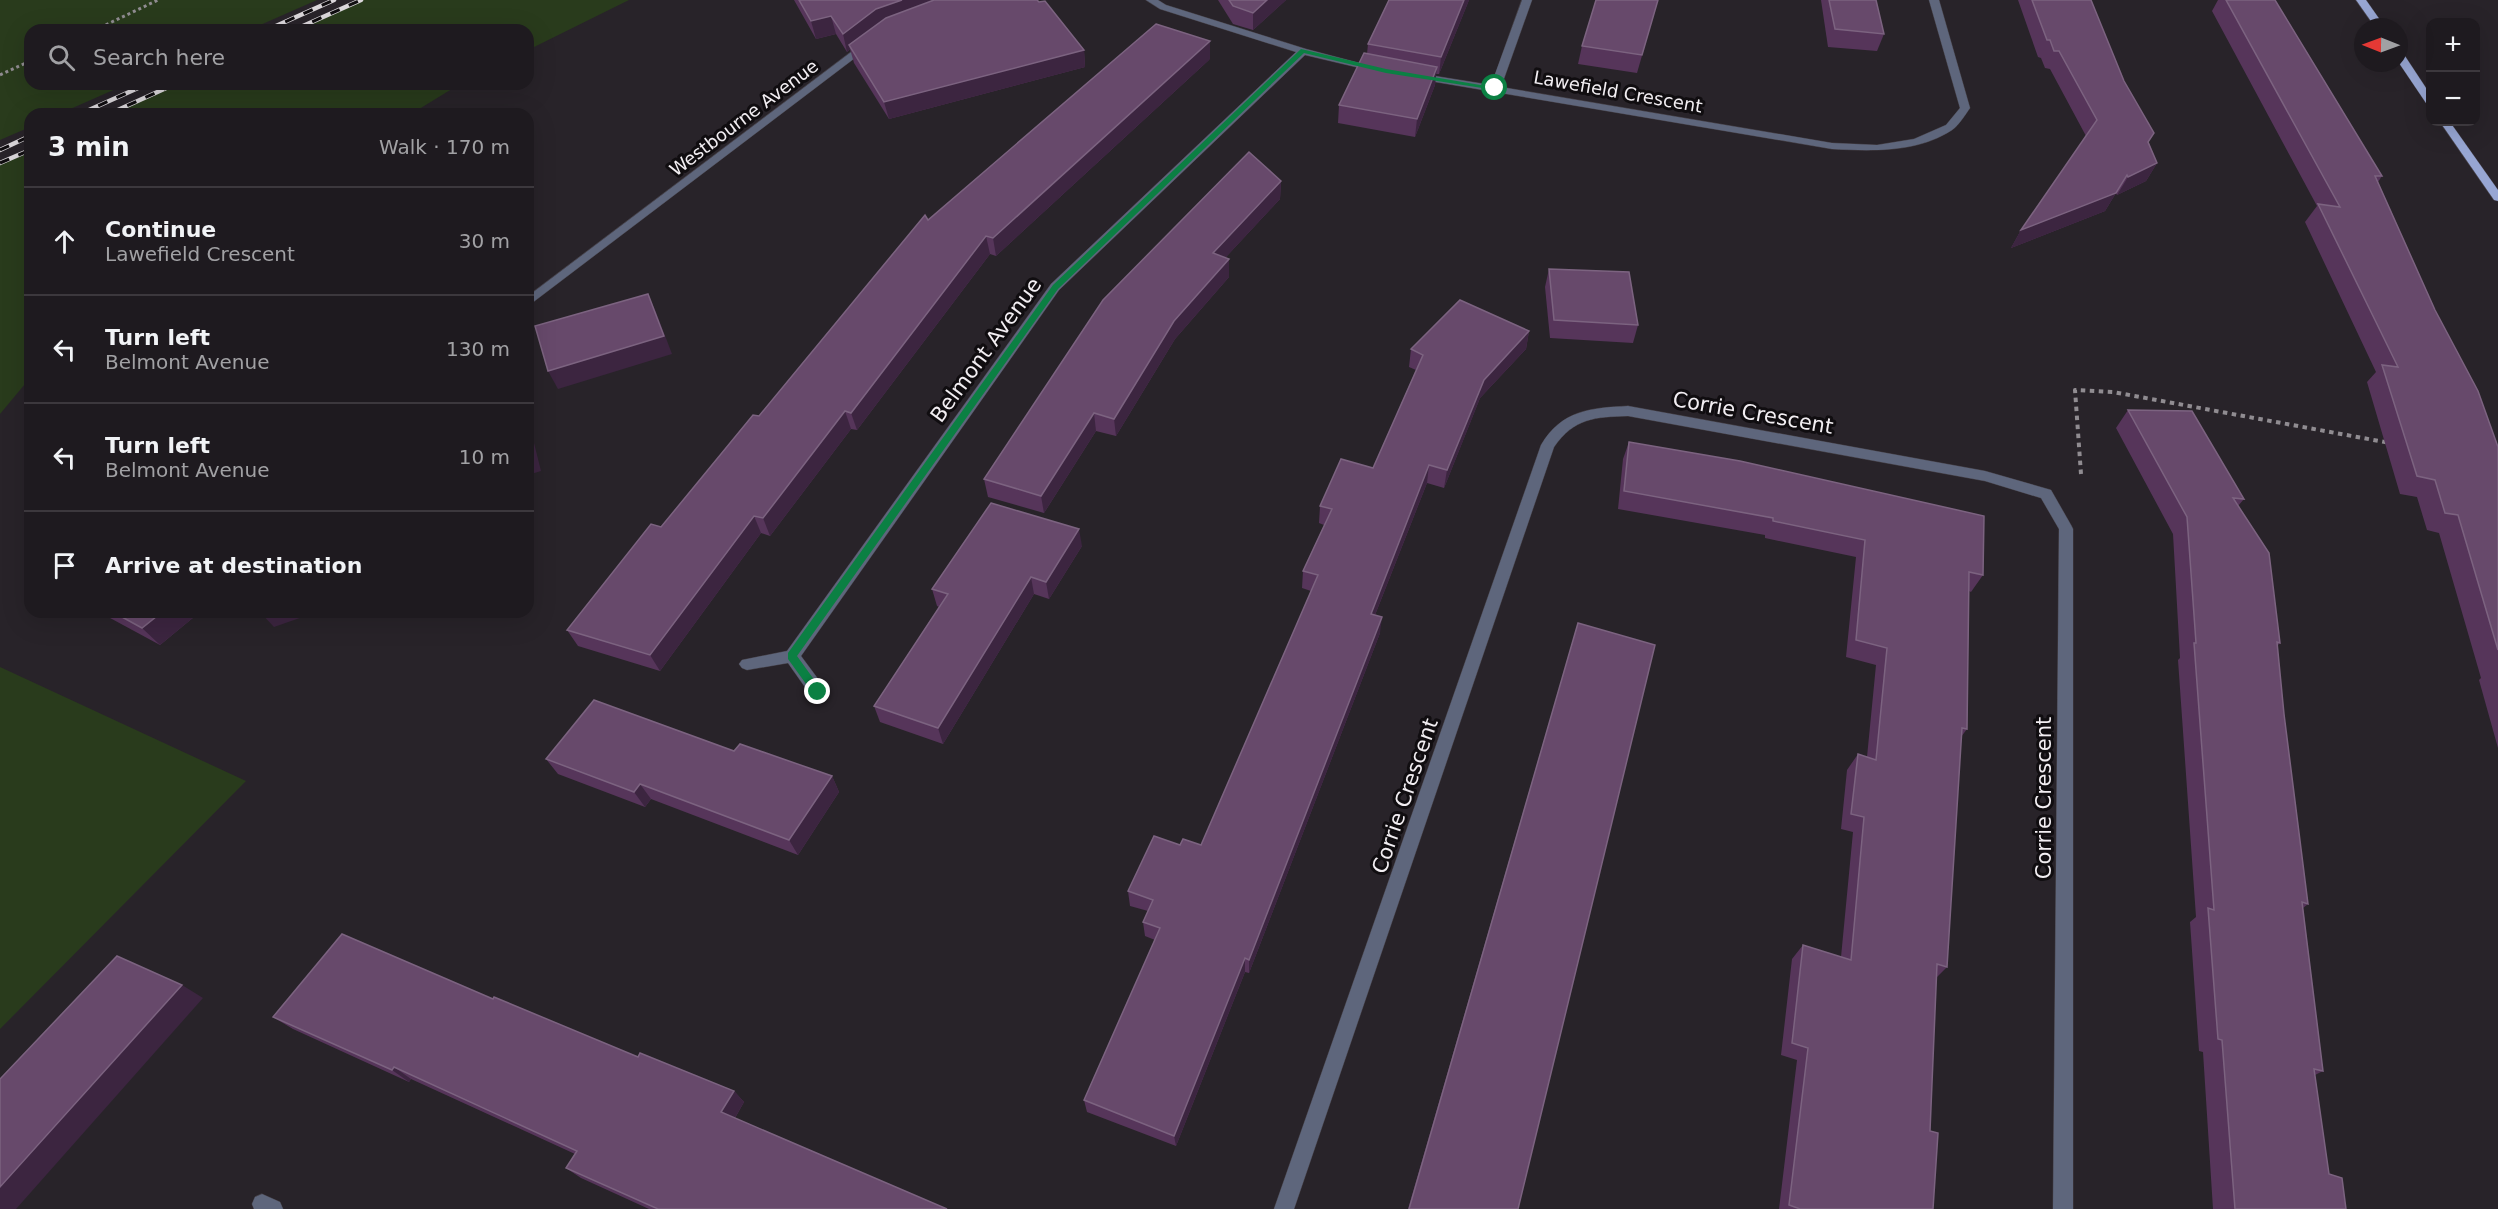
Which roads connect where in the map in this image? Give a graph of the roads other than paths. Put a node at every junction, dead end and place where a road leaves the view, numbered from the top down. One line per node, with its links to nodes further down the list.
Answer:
1 (1151, 0): 7 (street)
2 (1527, 0): 11 (street)
3 (1934, 0): 11 (street, Lawefield Crescent)
4 (2361, 0): 5 (main road)
5 (2373, 18)
6 (876, 38): 15 (street, Westbourne Avenue)
7 (1303, 51): 9 (street); 16 (street, Belmont Avenue)
8 (2408, 68): 12 (main road)
9 (1386, 71)
10 (1408, 75): 11 (street, Lawefield Crescent)
11 (1495, 88)
12 (2426, 95)
13 (2448, 126): 14 (main road)
14 (2498, 198)
15 (534, 297)
16 (792, 656): 17 (street); 18 (street)
17 (747, 663)
18 (818, 692)
19 (1284, 1209): 20 (street, Corrie Crescent)
20 (2063, 1209)

